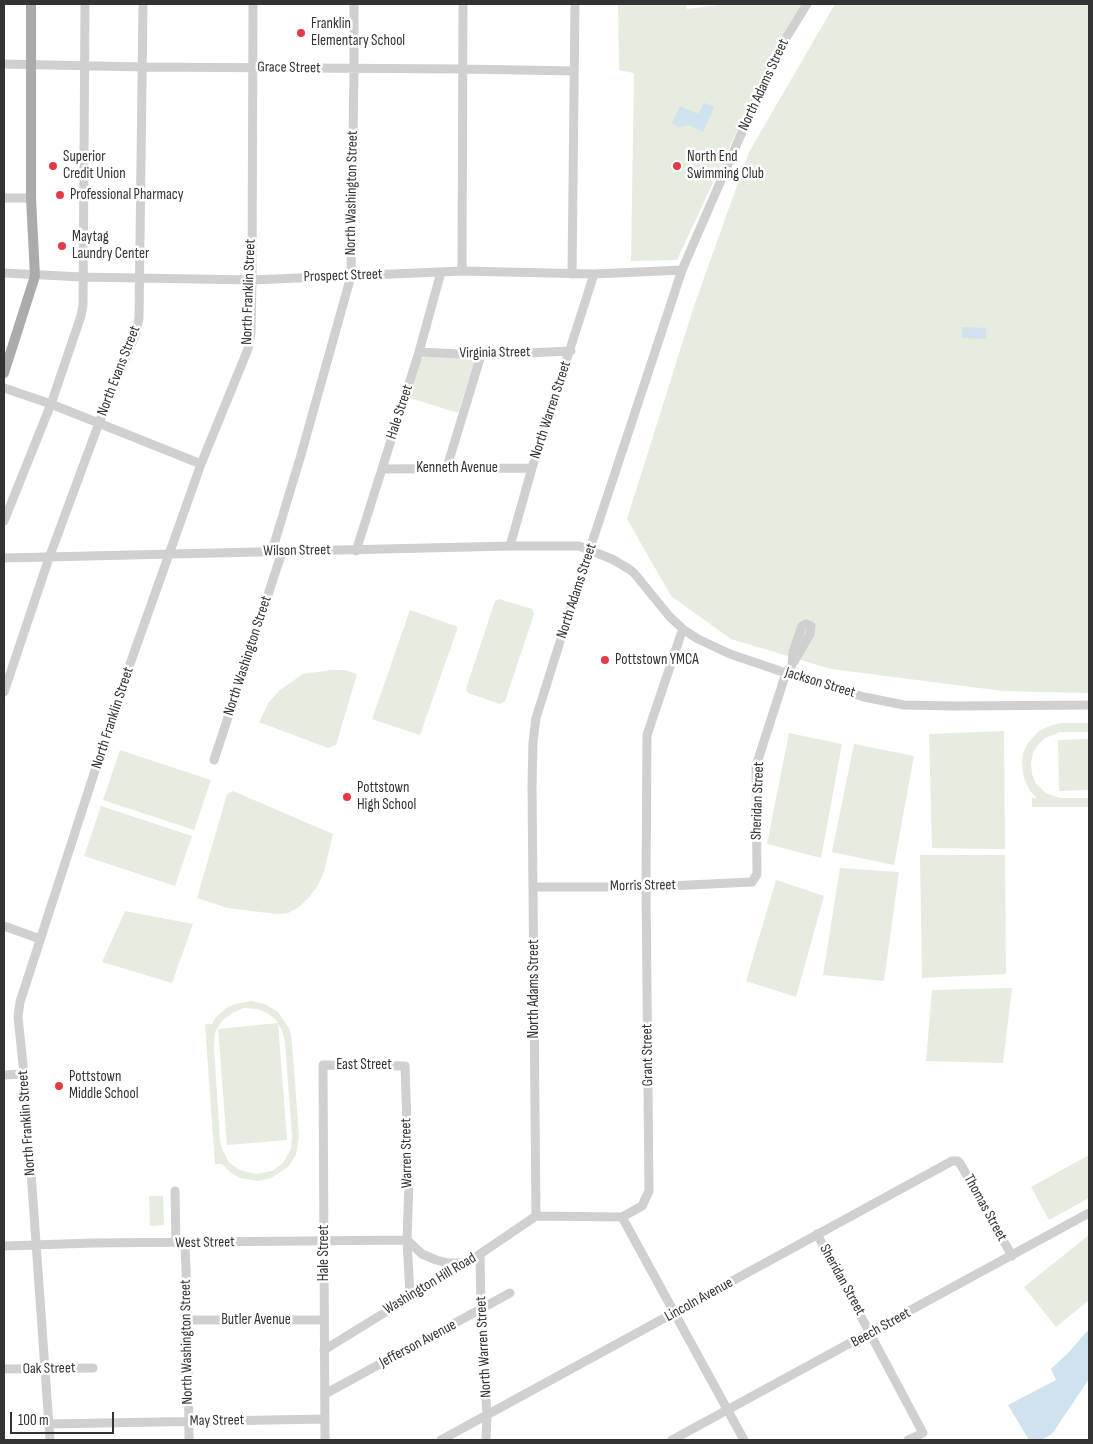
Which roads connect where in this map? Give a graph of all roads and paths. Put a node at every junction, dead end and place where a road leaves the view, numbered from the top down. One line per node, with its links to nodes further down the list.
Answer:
1 (31, 4): 10 (main road)
2 (84, 4): 11 (street)
3 (143, 4): 12 (street, North Evans Street)
4 (253, 4): 13 (street, North Franklin Street)
5 (354, 4): 15 (street, North Washington Street)
6 (463, 4): 14 (street)
7 (575, 4): 16 (street)
8 (807, 4): 19 (street, North Adams Street)
9 (4, 64): 10 (street, Grace Street)
10 (32, 64): 11 (street, Grace Street); 18 (main road)
11 (85, 65): 12 (street, Grace Street); 27 (street)
12 (143, 67): 13 (street, Grace Street); 28 (street, North Evans Street)
13 (252, 68): 15 (street, Grace Street); 29 (street, North Franklin Street)
14 (463, 69): 15 (street, Grace Street); 16 (street, Grace Street); 20 (street)
15 (354, 70): 26 (street, North Washington Street)
16 (574, 71): 23 (street)
17 (4, 198): 18 (street)
18 (31, 198): 25 (main road)
19 (682, 270): 24 (street, Prospect Street); 44 (street, North Adams Street)
20 (462, 271): 21 (street, Prospect Street); 23 (street, Prospect Street)
21 (441, 272): 26 (street, Prospect Street); 31 (street, Hale Street)
22 (4, 273): 25 (street, Prospect Street)
23 (572, 274): 24 (street, Prospect Street)
24 (594, 274): 30 (street, North Warren Street)
25 (35, 276): 27 (street, Prospect Street); 33 (main road)
26 (351, 276): 29 (street, Prospect Street); 45 (street, North Washington Street)
27 (82, 277): 28 (street, Prospect Street); 35 (street)
28 (140, 278): 29 (street, Prospect Street); 36 (street, North Evans Street)
29 (252, 280): 37 (street, North Franklin Street)
30 (571, 351): 32 (street, Virginia Street); 39 (street, North Warren Street)
31 (419, 352): 32 (street, Virginia Street); 40 (street, Hale Street)
32 (481, 355): 38 (street)
33 (4, 373)
34 (4, 388): 35 (street)
35 (51, 404): 36 (street); 41 (street)
36 (99, 424): 37 (street); 49 (street, North Evans Street)
37 (201, 464): 47 (street, North Franklin Street)
38 (447, 467): 39 (street, Kenneth Avenue); 40 (street, Kenneth Avenue)
39 (532, 468): 42 (street, North Warren Street)
40 (382, 469): 43 (street, Hale Street)
41 (4, 521)
42 (510, 546): 43 (street, Wilson Street); 44 (street, Wilson Street)
43 (356, 550): 46 (street, Wilson Street)
44 (590, 550): 50 (street, Jackson Street); 57 (street, North Adams Street)
45 (272, 551): 46 (street, Wilson Street); 47 (street, Wilson Street)
46 (282, 552): 55 (street, North Washington Street)
47 (169, 555): 49 (street, Wilson Street); 60 (street, North Franklin Street)
48 (4, 558): 49 (street, Wilson Street)
49 (49, 558): 53 (street, North Evans Street)
50 (684, 630): 52 (street, Jackson Street); 58 (street, Grant Street)
51 (792, 665): 52 (street, Sheridan Street)
52 (786, 673): 54 (street, Jackson Street); 56 (street, Sheridan Street)
53 (4, 690)
54 (1089, 705)
55 (214, 760)
56 (752, 882): 58 (street, Morris Street)
57 (534, 887): 58 (street, Morris Street); 68 (street, North Adams Street)
58 (646, 887): 69 (street, Grant Street)
59 (4, 926): 60 (street)
60 (40, 939): 63 (street, North Franklin Street)
61 (323, 1065): 62 (street, East Street); 72 (street, Hale Street)
62 (405, 1066): 71 (street, Warren Street)
63 (24, 1074): 64 (street); 75 (street, North Franklin Street)
64 (4, 1075)
65 (958, 1161): 70 (street, Lincoln Avenue); 77 (street, Thomas Street)
66 (175, 1191): 73 (street, North Washington Street)
67 (1089, 1213): 77 (street, Beech Street)
68 (536, 1216): 69 (street); 76 (street, Washington Hill Road)
69 (622, 1217): 82 (street)
70 (817, 1234): 82 (street, Lincoln Avenue); 85 (street, Sheridan Street)
71 (407, 1240): 72 (street, West Street); 78 (street); 80 (street, Warren Street)
72 (324, 1241): 73 (street, West Street); 84 (street, Hale Street)
73 (181, 1243): 75 (street, West Street); 83 (street, North Washington Street)
74 (4, 1246): 75 (street, West Street)
75 (35, 1246): 89 (street, North Franklin Street)
76 (480, 1254): 78 (street, Washington Hill Road); 81 (street, North Warren Street)
77 (1012, 1256): 85 (street, Beech Street)
78 (466, 1262): 80 (street, Washington Hill Road)
79 (510, 1293): 81 (street, Jefferson Avenue)
80 (410, 1296): 86 (street, Washington Hill Road)
81 (481, 1310): 90 (street, Jefferson Avenue); 92 (street, North Warren Street)
82 (675, 1314): 91 (street); 92 (street, Lincoln Avenue)
83 (188, 1320): 84 (street, Butler Avenue); 94 (street, North Washington Street)
84 (324, 1320): 86 (street, Hale Street)
85 (871, 1333): 91 (street, Beech Street); 103 (street, Sheridan Street)
86 (324, 1350): 90 (street, Hale Street)
87 (94, 1368): 89 (street, Oak Street)
88 (4, 1369): 89 (street, Oak Street)
89 (44, 1369): 95 (street, North Franklin Street)
90 (325, 1394): 93 (street, Hale Street)
91 (728, 1411): 101 (street, Beech Street); 102 (street)
92 (487, 1416): 99 (street, Lincoln Avenue); 100 (street, North Warren Street)
93 (324, 1419): 94 (street, May Street); 98 (street, Hale Street)
94 (189, 1421): 95 (street, May Street); 97 (street, North Washington Street)
95 (49, 1424): 96 (street, North Franklin Street)
96 (50, 1440)
97 (190, 1440)
98 (324, 1440)
99 (441, 1440)
100 (486, 1440)
101 (672, 1440)
102 (744, 1440)
103 (908, 1440)

